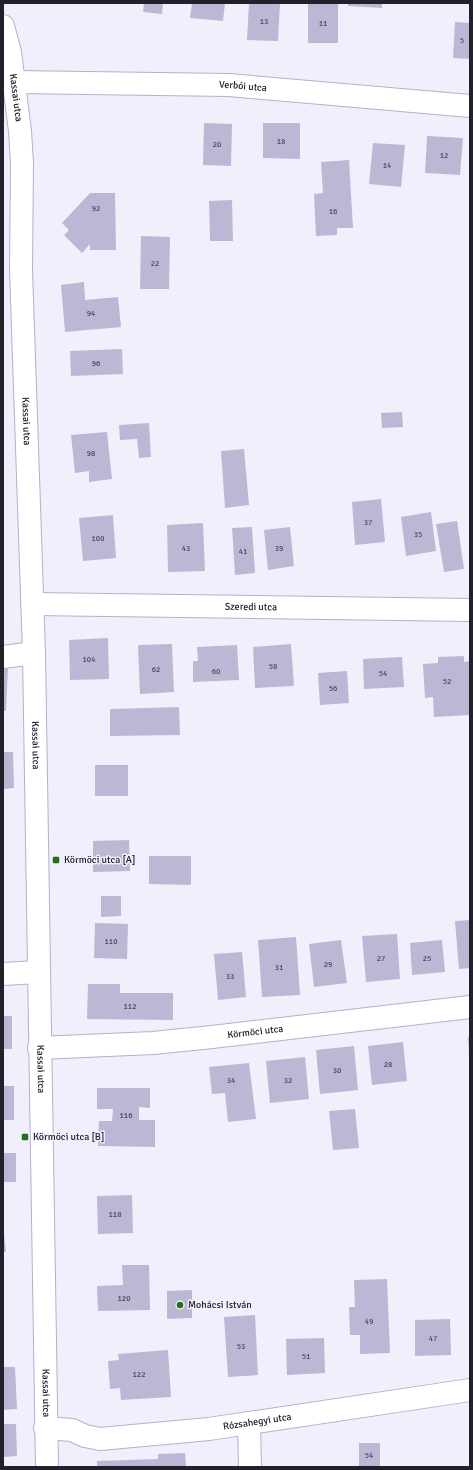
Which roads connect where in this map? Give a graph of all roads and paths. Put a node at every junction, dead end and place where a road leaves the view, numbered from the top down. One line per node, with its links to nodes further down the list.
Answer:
1 (3, 26): 2 (street, Kassai utca)
2 (14, 82): 3 (street, Verbói utca); 4 (street, Kassai utca)
3 (470, 106)
4 (32, 604): 5 (street, Szeredi utca); 6 (street, Kassai utca)
5 (470, 610)
6 (34, 654): 7 (street); 8 (street, Kassai utca)
7 (3, 657)
8 (38, 972): 9 (street); 11 (street, Kassai utca)
9 (3, 974)
10 (470, 1007): 11 (street, Körmöci utca)
11 (39, 1048): 14 (street, Kassai utca)
12 (470, 1390): 13 (street, Rózsahegyi utca)
13 (248, 1423): 14 (street, Rózsahegyi utca); 16 (street)
14 (45, 1428): 15 (street, Kassai utca)
15 (47, 1467)
16 (250, 1467)

